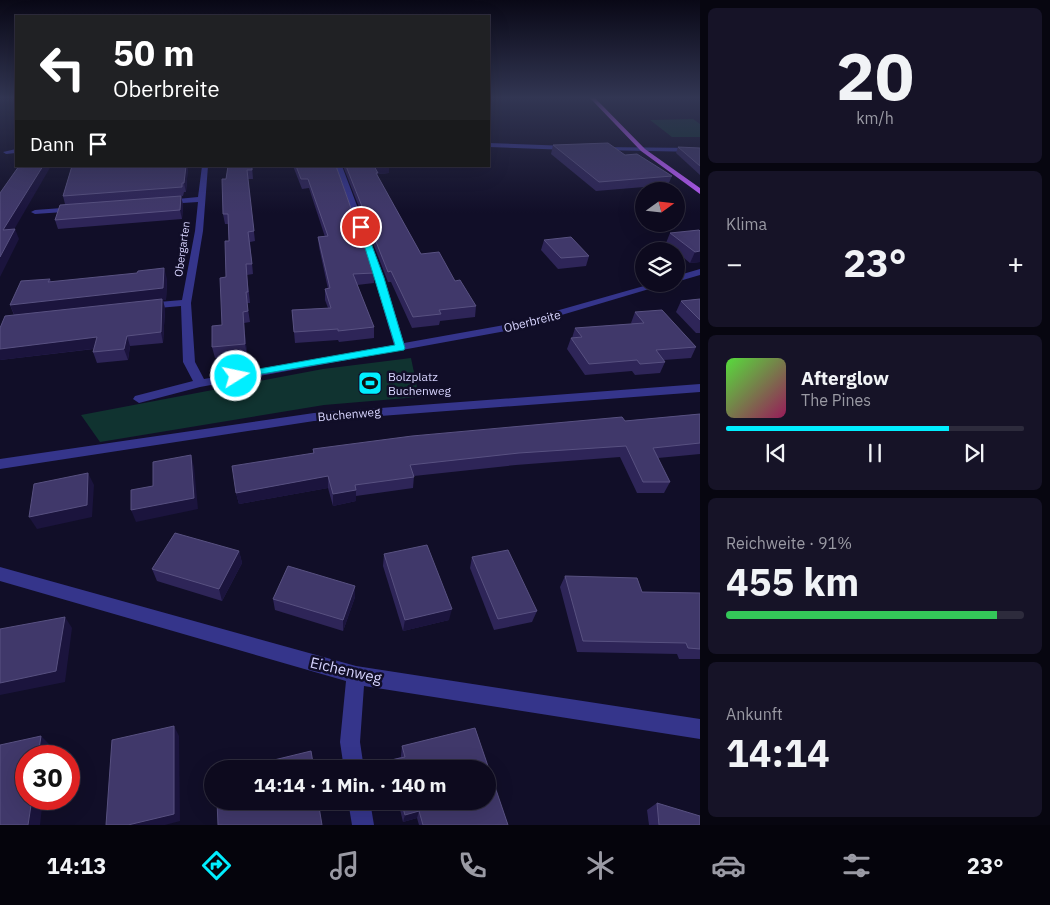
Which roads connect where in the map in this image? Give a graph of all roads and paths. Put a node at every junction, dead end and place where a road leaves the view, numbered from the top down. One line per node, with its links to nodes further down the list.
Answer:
1 (629, 136): 5 (main road)
2 (490, 145): 3 (street)
3 (581, 148)
4 (590, 148): 5 (street)
5 (643, 150): 6 (street); 11 (main road)
6 (700, 150)
7 (15, 151): 8 (street)
8 (6, 152)
9 (205, 167): 12 (street, Obergarten)
10 (338, 167): 21 (street)
11 (700, 192)
12 (201, 199): 13 (street); 19 (street, Obergarten)
13 (162, 202)
14 (84, 208): 15 (street)
15 (35, 212)
16 (700, 272): 17 (street)
17 (685, 276)
18 (635, 291): 21 (street, Oberbreite)
19 (186, 303): 20 (street); 22 (street, Obergarten)
20 (132, 307)
21 (400, 348): 22 (street, Oberbreite)
22 (200, 383): 24 (street, Oberbreite)
23 (700, 388): 25 (street, Buchenweg)
24 (139, 399)
25 (0, 464)
26 (0, 574): 27 (street, Eichenweg)
27 (356, 675): 28 (street, Eichenweg); 29 (street)
28 (700, 729)
29 (353, 760)
30 (360, 810): 31 (street)
31 (363, 825)

